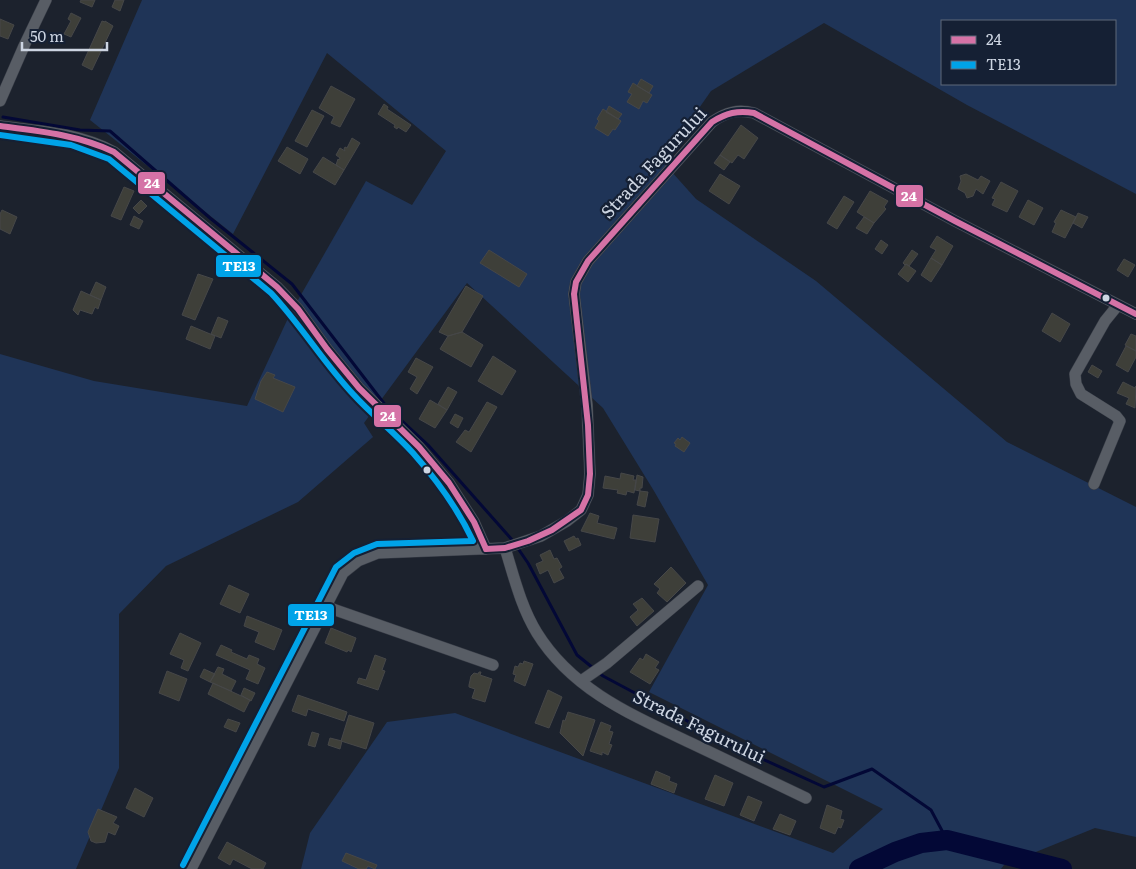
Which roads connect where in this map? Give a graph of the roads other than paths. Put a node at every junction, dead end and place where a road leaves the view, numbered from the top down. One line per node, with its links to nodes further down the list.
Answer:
1 (46, 0): 2 (street)
2 (0, 101)
3 (0, 126): 8 (street)
4 (1118, 305): 5 (street, Strada Fagurului); 6 (street); 7 (street, Strada Fagurului)
5 (1136, 314)
6 (1094, 484)
7 (512, 546): 8 (street, Strada Fagurului); 12 (street, Strada Fagurului)
8 (486, 549): 10 (street, Strada Fagurului)
9 (698, 586): 12 (street)
10 (324, 606): 11 (street); 14 (street, Strada Fagurului)
11 (493, 665)
12 (581, 681): 13 (street, Strada Fagurului)
13 (806, 798)
14 (190, 869)

